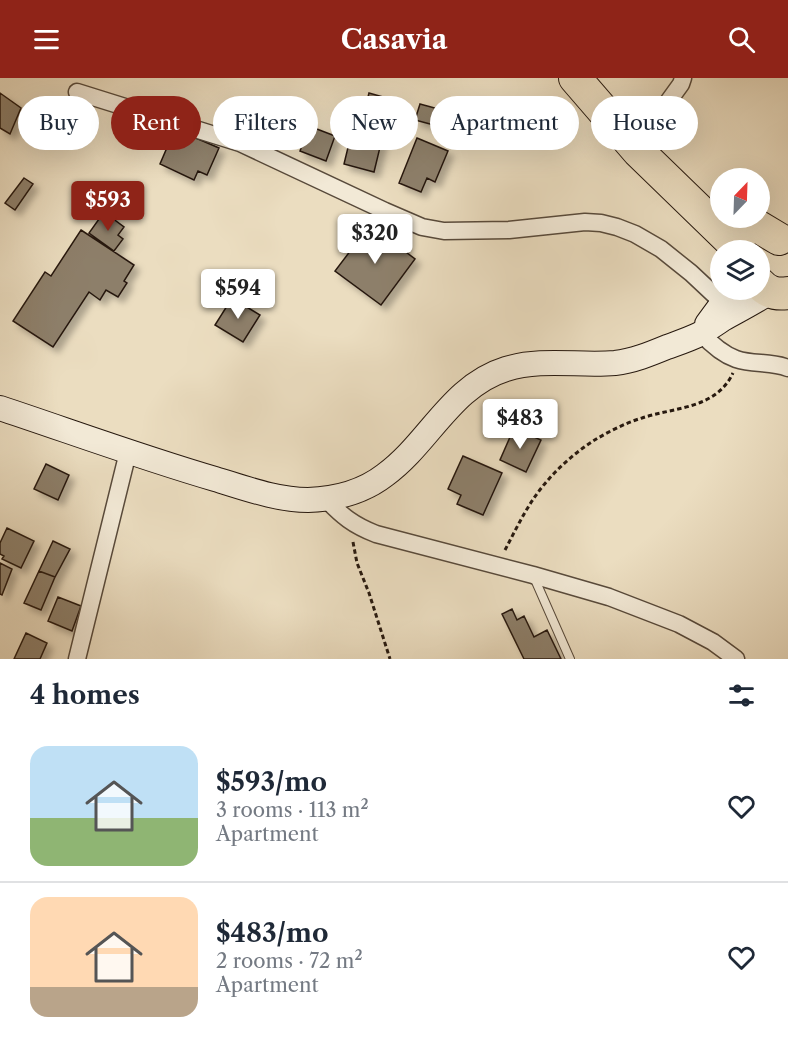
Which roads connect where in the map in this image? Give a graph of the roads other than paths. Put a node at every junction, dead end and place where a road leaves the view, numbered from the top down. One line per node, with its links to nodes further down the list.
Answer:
1 (574, 78): 10 (highway)
2 (601, 78): 5 (highway)
3 (683, 78): 6 (street)
4 (77, 92): 12 (street)
5 (617, 96)
6 (672, 96)
7 (666, 150): 8 (highway)
8 (710, 191)
9 (760, 228): 11 (highway)
10 (730, 240)
11 (780, 241)
12 (710, 285)
13 (779, 291): 15 (main road)
14 (724, 300): 15 (main road)
15 (701, 333): 16 (street); 19 (main road)
16 (788, 368)
17 (0, 408): 18 (main road)
18 (128, 452): 19 (main road); 21 (street)
19 (326, 499): 20 (street)
20 (533, 574): 22 (lane); 23 (street)
21 (77, 659)
22 (570, 659)
23 (736, 659)

